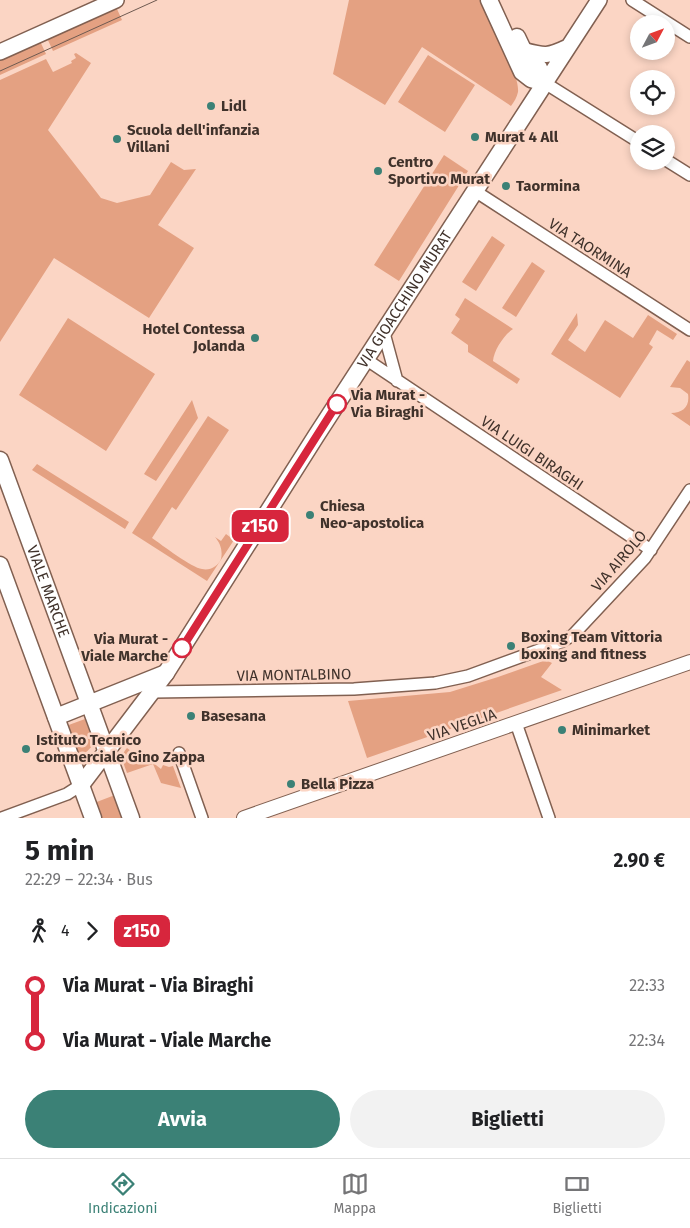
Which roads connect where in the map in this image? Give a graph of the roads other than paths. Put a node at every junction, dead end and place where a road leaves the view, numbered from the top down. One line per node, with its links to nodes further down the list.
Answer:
1 (116, 0): 9 (main road)
2 (489, 0): 10 (main road)
3 (501, 0): 8 (main road)
4 (599, 0): 7 (main road, VIA GIOACCHINO MURAT)
5 (632, 0): 6 (street)
6 (690, 37)
7 (568, 47): 8 (main road); 10 (main road, VIA GIOACCHINO MURAT)
8 (522, 50): 10 (main road)
9 (0, 52)
10 (545, 83): 11 (street); 14 (main road, VIA GIOACCHINO MURAT)
11 (630, 136)
12 (675, 166): 13 (street)
13 (690, 175)
14 (475, 191): 15 (street, VIA TAORMINA); 16 (main road, VIA GIOACCHINO MURAT)
15 (690, 330)
16 (384, 333): 17 (main road, VIA GIOACCHINO MURAT); 18 (street)
17 (366, 360): 18 (street, VIA LUIGI BIRAGHI); 24 (main road, VIA GIOACCHINO MURAT)
18 (397, 381): 21 (street, VIA LUIGI BIRAGHI)
19 (1, 467): 27 (main road, VIALE MARCHE)
20 (690, 490): 21 (street, VIA AIROLO)
21 (651, 550): 25 (street, VIA AIROLO)
22 (0, 566): 28 (main road)
23 (690, 662): 29 (street, VIA VEGLIA)
24 (166, 673): 26 (main road, VIA GIOACCHINO MURAT); 27 (main road)
25 (435, 683): 26 (street, VIA MONTALBINO)
26 (153, 692): 30 (main road, VIA GIOACCHINO MURAT)
27 (89, 705): 28 (main road); 30 (main road, VIALE MARCHE)
28 (56, 717): 32 (main road)
29 (516, 723): 37 (street, VIA VEGLIA); 38 (street)
30 (107, 752): 32 (main road); 35 (main road, VIALE MARCHE)
31 (179, 754): 36 (street)
32 (81, 785): 33 (street); 34 (main road)
33 (2, 818)
34 (93, 818)
35 (131, 818)
36 (202, 818)
37 (244, 818)
38 (549, 818)

